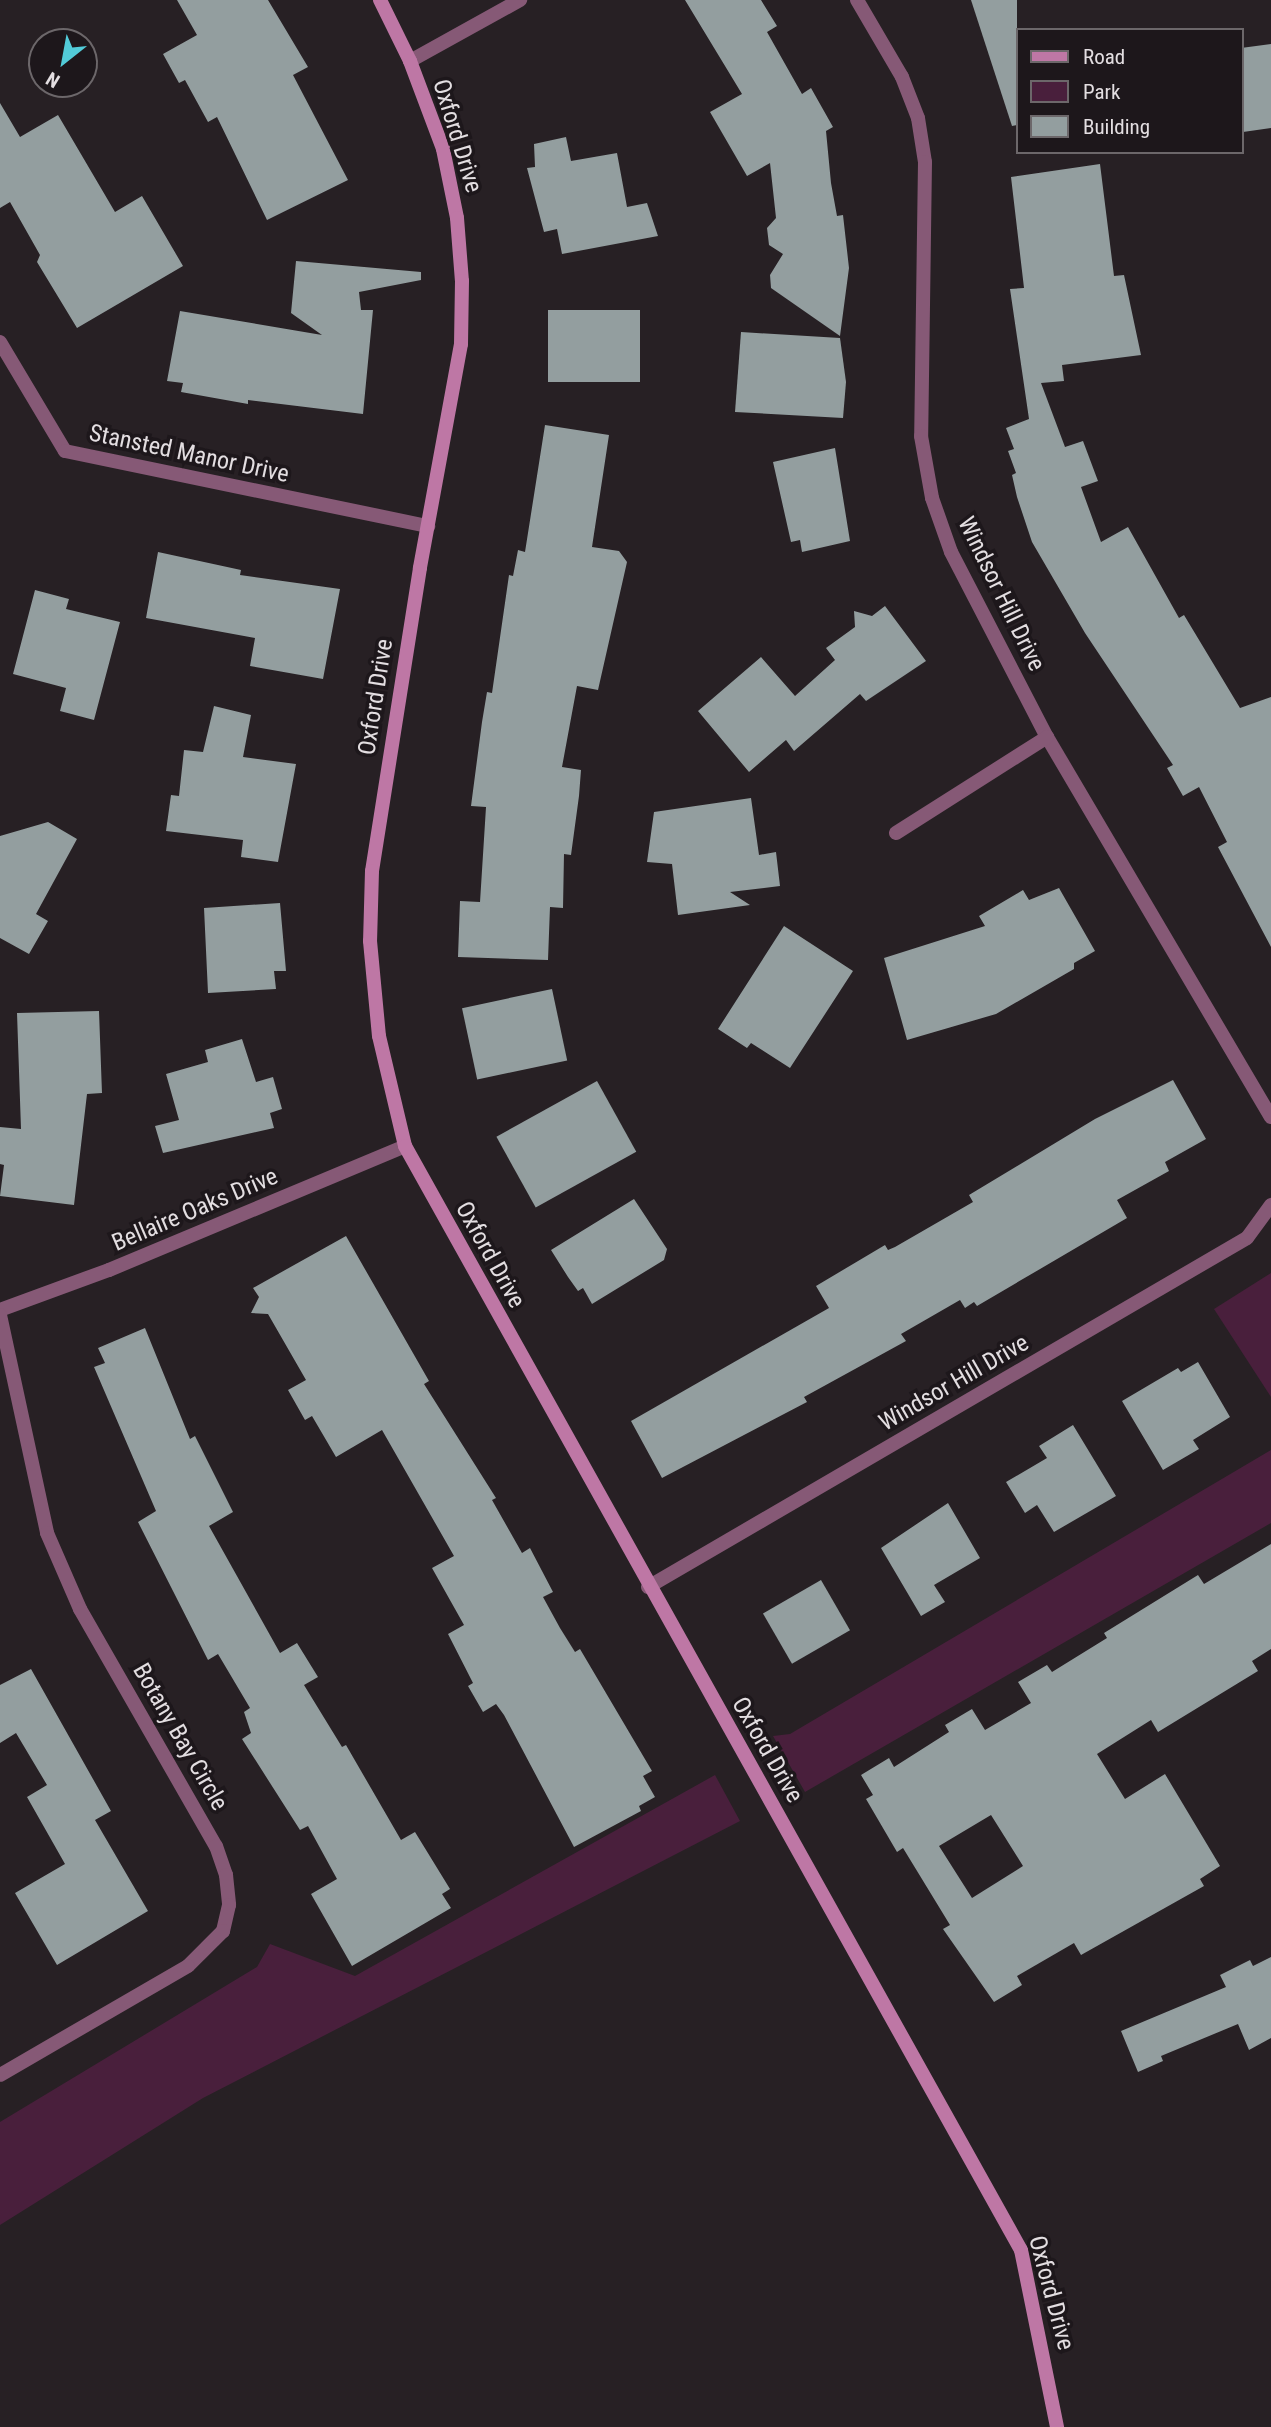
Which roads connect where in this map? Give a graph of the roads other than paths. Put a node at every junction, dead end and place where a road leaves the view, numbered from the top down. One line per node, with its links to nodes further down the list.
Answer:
1 (380, 0): 4 (street, Oxford Drive)
2 (520, 0): 4 (street)
3 (857, 0): 7 (street, Windsor Hill Drive)
4 (410, 61): 6 (street, Oxford Drive)
5 (0, 342): 6 (street, Stansted Manor Drive)
6 (428, 526): 10 (street, Oxford Drive)
7 (1047, 737): 8 (street); 9 (street, Windsor Hill Drive)
8 (896, 833)
9 (1271, 1117)
10 (405, 1146): 12 (street, Bellaire Oaks Drive); 13 (street, Oxford Drive)
11 (1271, 1205): 13 (street, Windsor Hill Drive)
12 (0, 1313): 14 (street, Botany Bay Circle)
13 (648, 1587): 15 (street, Oxford Drive)
14 (0, 2075)
15 (1057, 2427)

